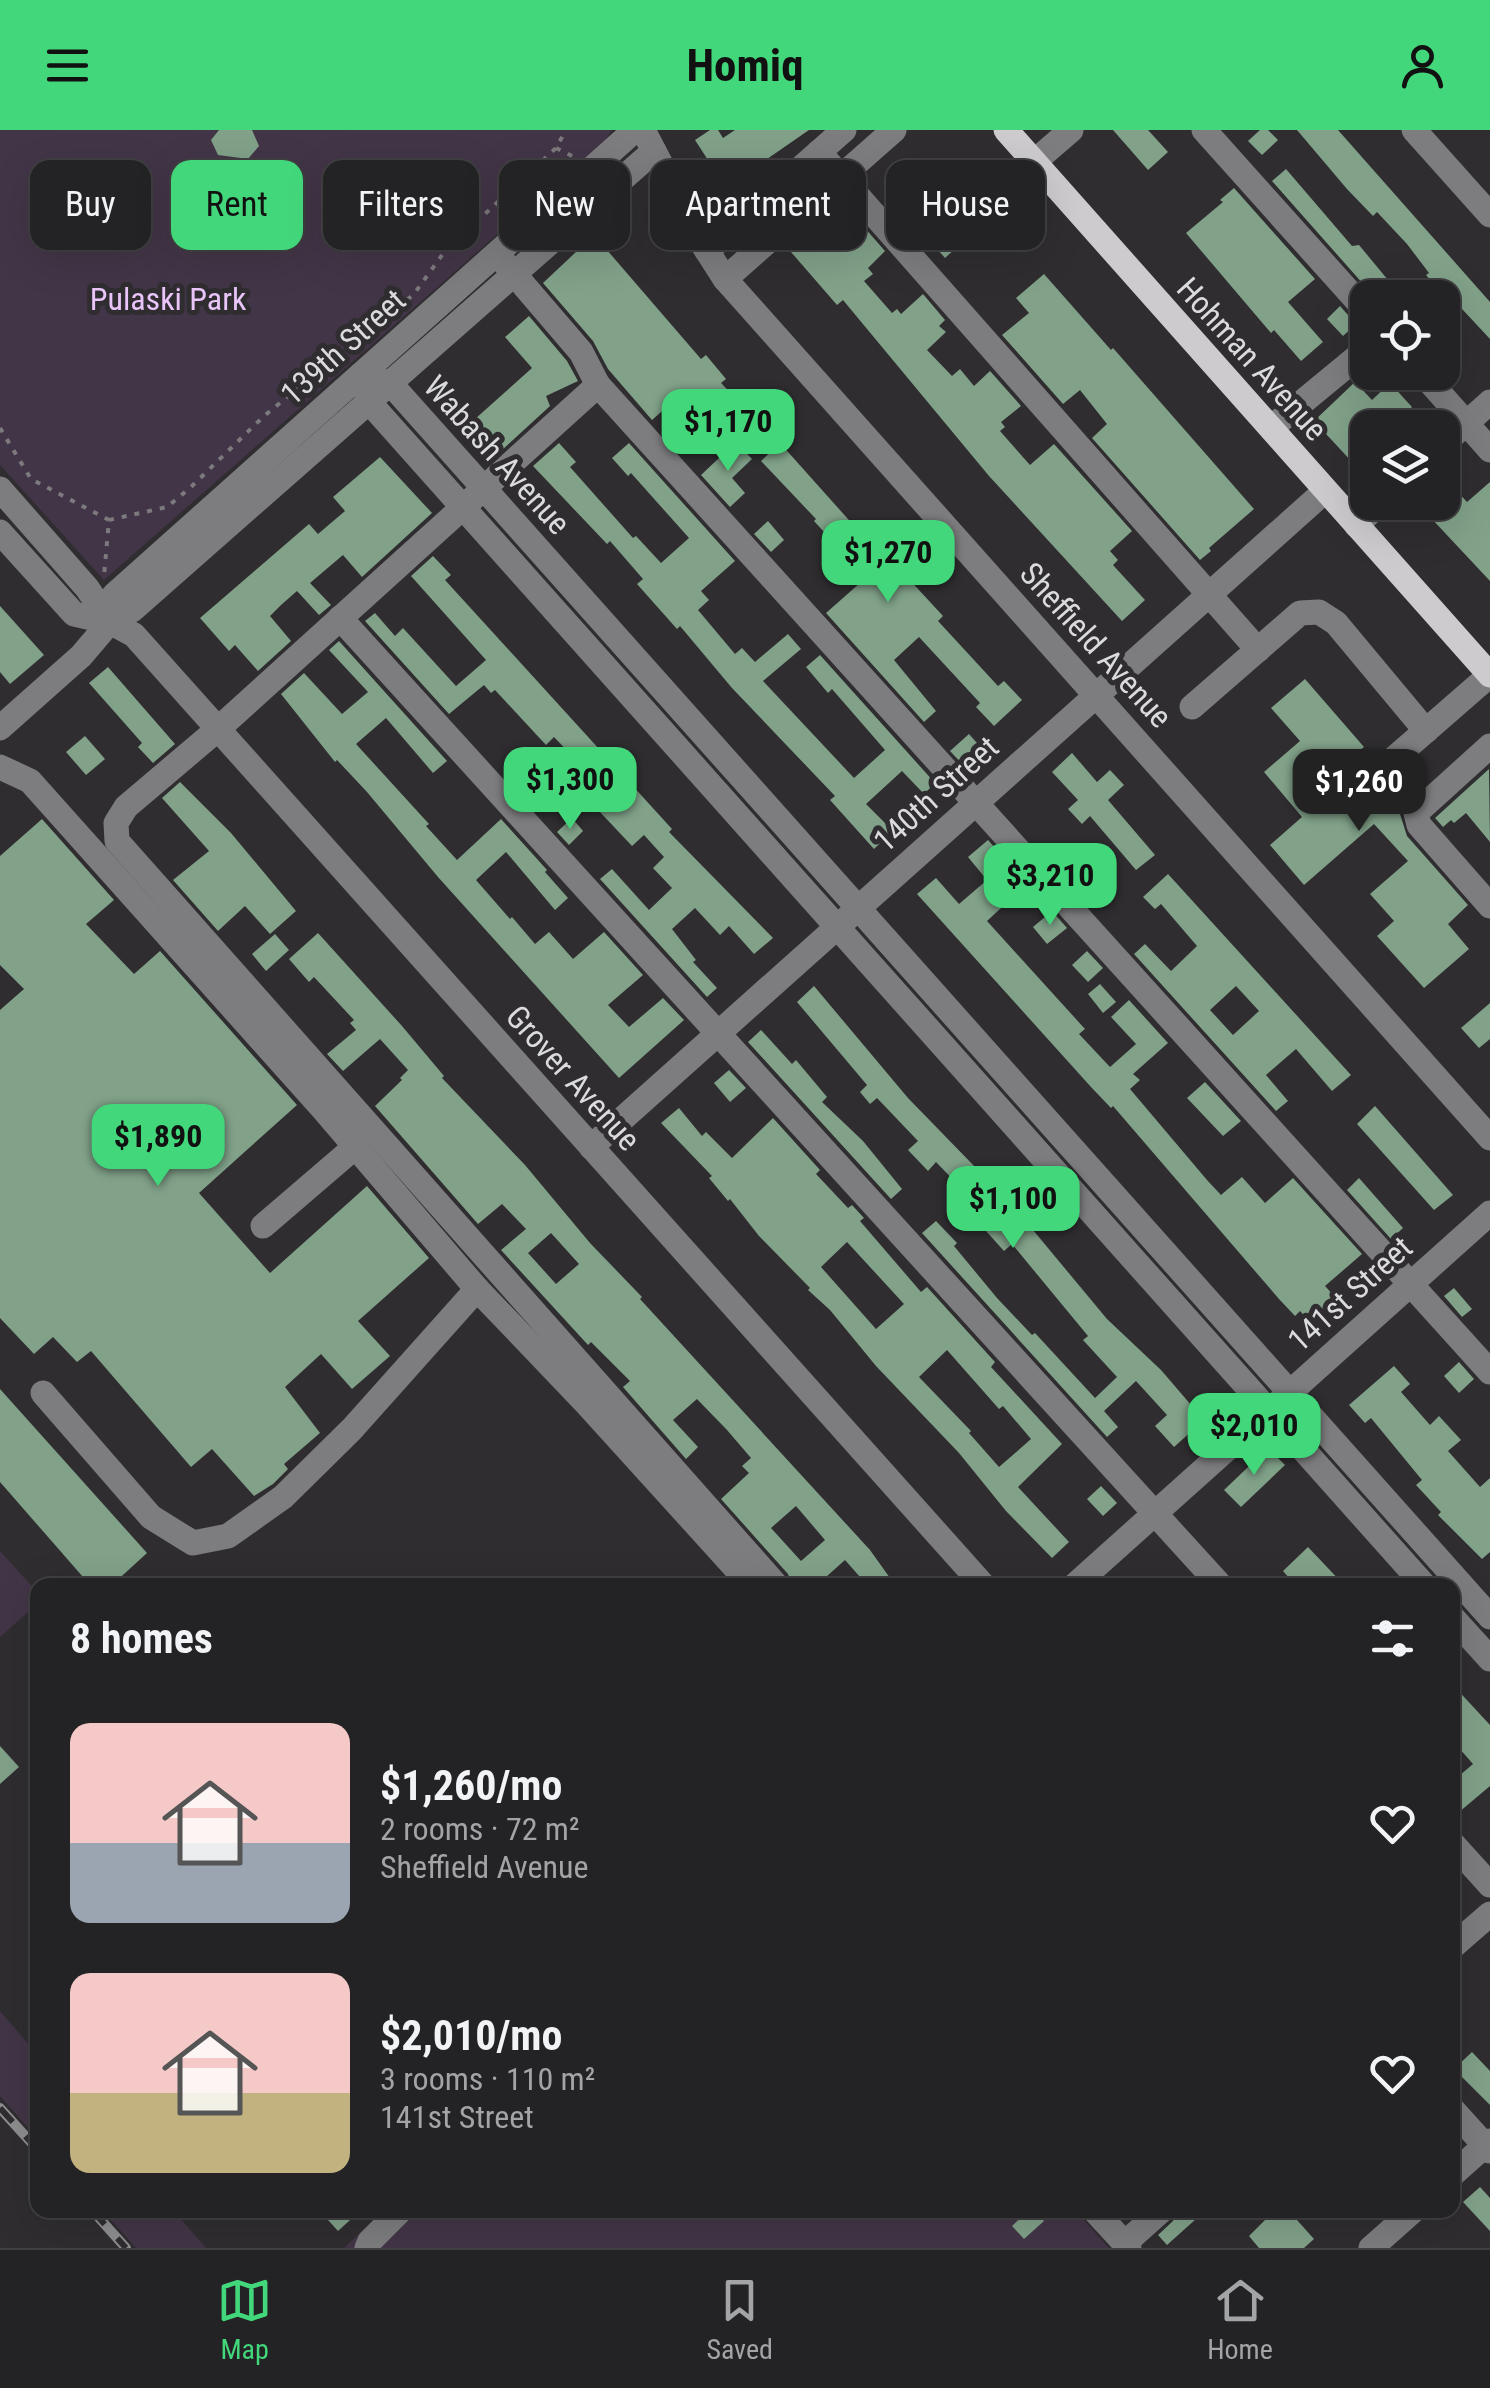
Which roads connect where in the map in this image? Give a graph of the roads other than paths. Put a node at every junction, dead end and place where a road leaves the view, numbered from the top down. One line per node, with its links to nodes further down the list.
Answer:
1 (844, 130): 8 (street)
2 (894, 130): 12 (street)
3 (1006, 130): 13 (main road, Hohman Avenue)
4 (1071, 130): 14 (street)
5 (1204, 130): 23 (street)
6 (1414, 130): 17 (street)
7 (644, 137): 9 (street, Sheffield Avenue); 20 (street, 139th Street); 21 (street, 139th Street)
8 (818, 152): 10 (street); 11 (street)
9 (657, 160)
10 (809, 160)
11 (825, 160)
12 (860, 160)
13 (1032, 160)
14 (1036, 160)
15 (1045, 174): 32 (main road, Hohman Avenue)
16 (866, 205): 41 (street)
17 (1490, 215)
18 (707, 250): 22 (street, Sheffield Avenue)
19 (758, 250): 22 (street)
20 (496, 254): 21 (street); 25 (street, 139th Street)
21 (514, 274): 26 (street, 139th Street); 27 (street)
22 (725, 279): 46 (street, Sheffield Avenue)
23 (1350, 292)
24 (1350, 363): 32 (street)
25 (361, 375): 26 (street, Wabash Avenue); 29 (street, Wabash Avenue); 43 (street, 139th Street)
26 (390, 384): 29 (street, 139th Street); 37 (street, Wabash Avenue)
27 (598, 385): 37 (street); 54 (street)
28 (1437, 390): 31 (street)
29 (369, 402): 37 (street, Wabash Avenue); 43 (street, 139th Street)
30 (1490, 402): 31 (street)
31 (1466, 423): 33 (street); 34 (street)
32 (1271, 428): 36 (main road, Hohman Avenue)
33 (1460, 428)
34 (1490, 450)
35 (0, 490): 43 (street, Grover Avenue)
36 (1325, 491): 39 (main road, Hohman Avenue); 41 (street, 140th Street)
37 (474, 498): 42 (street); 56 (street, Wabash Avenue); 57 (street, Wabash Avenue)
38 (1362, 520): 39 (street)
39 (1356, 525): 45 (main road, Hohman Avenue)
40 (0, 532): 43 (street, Grover Avenue)
41 (1210, 594): 44 (street); 46 (street, 140th Street)
42 (340, 618): 49 (street); 58 (street)
43 (110, 622): 48 (street, 139th Street); 49 (street, Grover Avenue)
44 (1258, 650): 47 (street); 50 (street)
45 (1490, 675): 50 (street)
46 (1097, 695): 54 (street, 140th Street); 59 (street, Sheffield Avenue)
47 (1192, 707)
48 (0, 728)
49 (218, 729): 61 (street, Grover Avenue); 72 (street)
50 (1426, 731): 52 (street)
51 (1490, 746): 55 (street)
52 (1390, 762)
53 (0, 767): 60 (street)
54 (976, 803): 56 (street, 140th Street); 64 (street)
55 (1490, 906)
56 (858, 908): 57 (street, 140th Street); 67 (street, Wabash Avenue)
57 (837, 927): 58 (street, 140th Street); 69 (street, Wabash Avenue)
58 (719, 1032): 61 (street, 140th Street); 70 (street)
59 (1490, 1138)
60 (355, 1146): 63 (street); 65 (street)
61 (591, 1146): 73 (street, Grover Avenue)
62 (1490, 1212): 64 (street, 141st Street)
63 (263, 1226)
64 (1411, 1284): 66 (street); 67 (street, 141st Street)
65 (477, 1289): 68 (street); 71 (street)
66 (1490, 1372)
67 (1290, 1392): 69 (street, 141st Street); 77 (street, Wabash Avenue)
68 (43, 1393)
69 (1269, 1411): 70 (street, 141st Street); 76 (street, Wabash Avenue)
70 (1155, 1513): 74 (street, 141st Street); 75 (street)
71 (745, 1578)
72 (770, 1578)
73 (977, 1578)
74 (1083, 1578)
75 (1214, 1578)
76 (1418, 1578)
77 (1456, 1578)
78 (1460, 1582): 79 (street, Wabash Avenue)
79 (1490, 1616)
80 (1460, 1625): 81 (street)
81 (1490, 1659)
82 (1460, 1852): 83 (street)
83 (1490, 1885)
84 (1490, 1914): 85 (street)
85 (1460, 1941)
86 (1460, 2117): 87 (street)
87 (1488, 2146): 88 (street)
88 (1460, 2169)
89 (393, 2218): 94 (street)
90 (1101, 2218): 93 (street)
91 (1154, 2218): 93 (street)
92 (1405, 2218): 95 (street)
93 (1127, 2246)
94 (367, 2248)
95 (1372, 2248)

